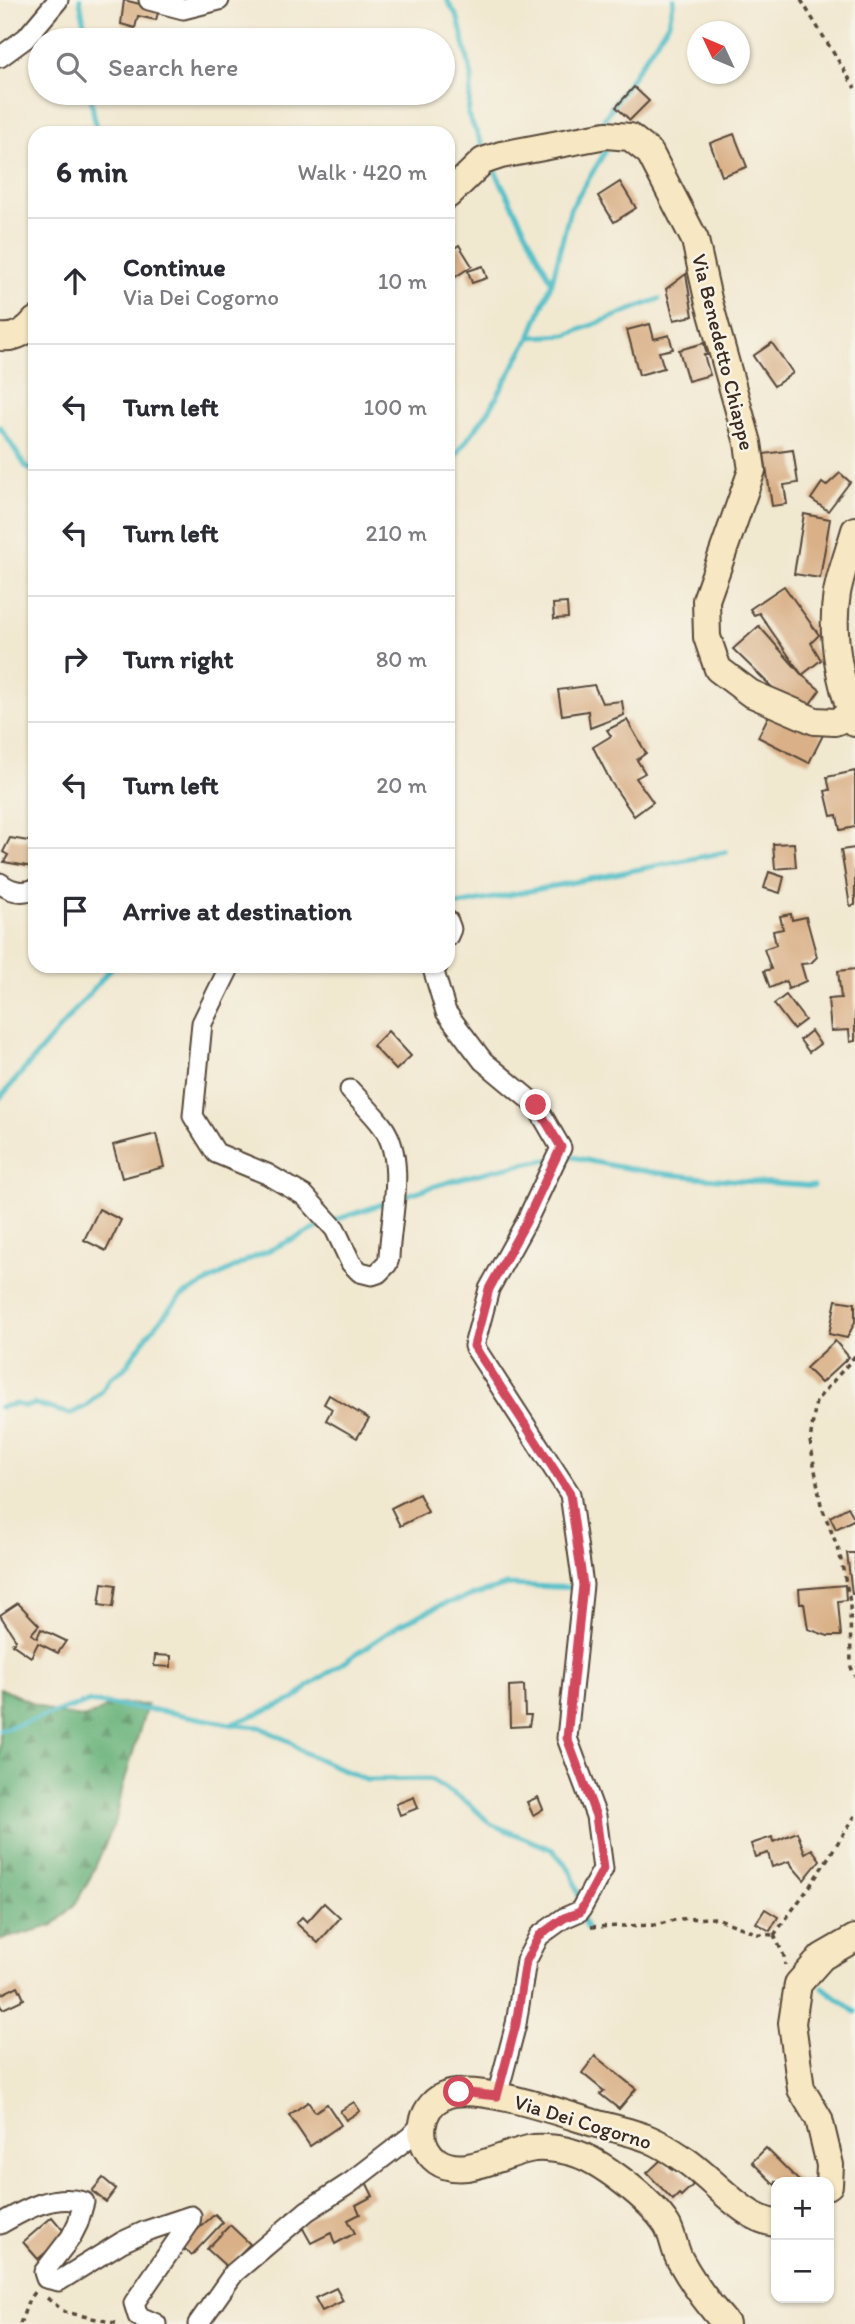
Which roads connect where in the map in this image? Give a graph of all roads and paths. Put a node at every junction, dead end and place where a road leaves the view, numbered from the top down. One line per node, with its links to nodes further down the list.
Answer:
1 (58, 0): 5 (street)
2 (149, 0): 3 (street)
3 (219, 0)
4 (801, 0): 8 (path)
5 (34, 28)
6 (28, 36): 7 (street)
7 (0, 57)
8 (855, 88)
9 (455, 188): 13 (street, Via Benedetto Chiappe)
10 (28, 329): 11 (street)
11 (0, 337)
12 (855, 530): 13 (street)
13 (853, 719)
14 (0, 883): 15 (street)
15 (28, 891)
16 (227, 973): 18 (street)
17 (435, 973): 24 (street)
18 (350, 1090)
19 (855, 1356): 20 (path)
20 (855, 1676)
21 (855, 1816): 22 (path)
22 (583, 1927)
23 (855, 1938): 26 (street)
24 (497, 2096): 25 (street, Via Dei Cogorno); 27 (street, Via Dei Cogorno)
25 (422, 2124): 32 (street); 33 (street, Via Dei Cogorno)
26 (830, 2175)
27 (771, 2222)
28 (0, 2224): 31 (street)
29 (20, 2324): 30 (path)
30 (119, 2324)
31 (156, 2324)
32 (198, 2324)
33 (726, 2324)

